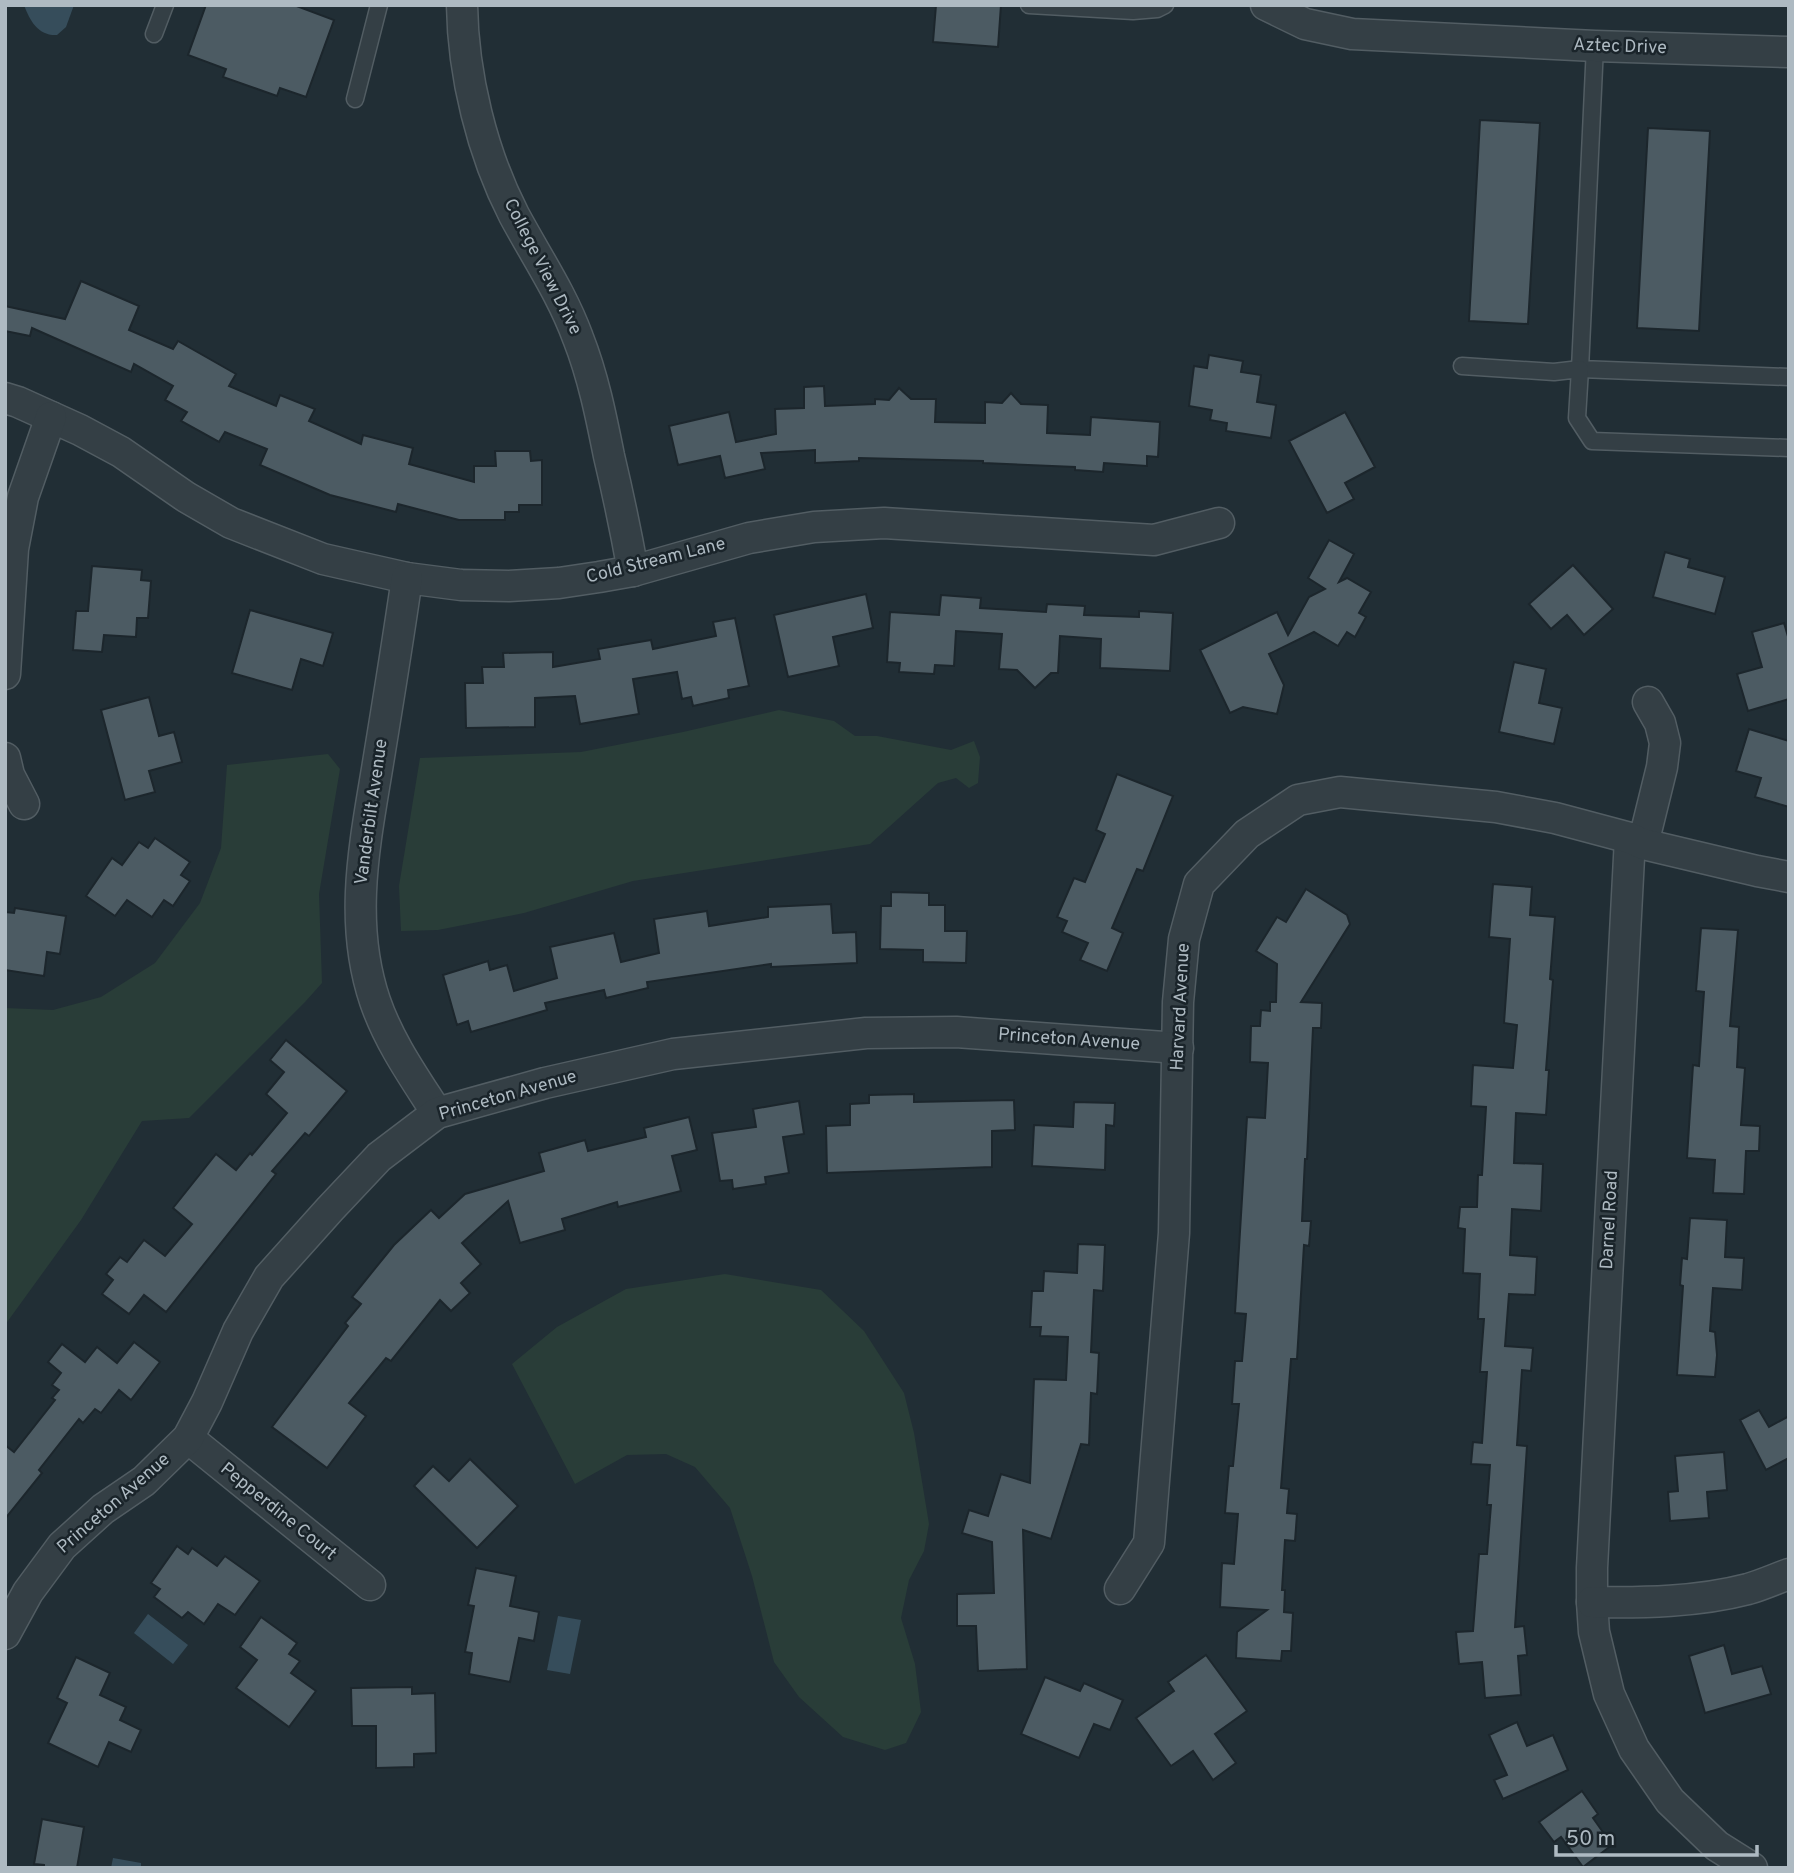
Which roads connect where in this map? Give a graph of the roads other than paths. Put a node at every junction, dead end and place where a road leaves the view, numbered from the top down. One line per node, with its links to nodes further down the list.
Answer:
1 (165, 5): 7 (lane)
2 (379, 5): 10 (lane)
3 (462, 5): 18 (street, College View Drive)
4 (1028, 5): 5 (lane)
5 (1165, 5)
6 (1266, 5): 8 (street, Aztec Drive)
7 (154, 34)
8 (1595, 46): 9 (street, Aztec Drive); 12 (lane)
9 (1789, 52)
10 (355, 99)
11 (1462, 366): 12 (lane)
12 (1580, 369): 13 (lane); 16 (lane)
13 (1789, 377)
14 (5, 398): 15 (street, Cold Stream Lane)
15 (51, 416): 19 (street, Cold Stream Lane); 20 (street)
16 (1789, 448)
17 (1219, 523): 18 (street, Cold Stream Lane)
18 (633, 571): 19 (street, Cold Stream Lane)
19 (407, 578): 27 (street, Vanderbilt Avenue)
20 (5, 674)
21 (1648, 702): 24 (street, Darnel Road)
22 (5, 758): 23 (street)
23 (24, 803)
24 (1636, 841): 25 (street); 26 (street, Harvard Avenue); 32 (street, Darnel Road)
25 (1789, 877)
26 (1178, 1048): 27 (street, Princeton Avenue); 31 (street, Harvard Avenue)
27 (437, 1113): 28 (street, Princeton Avenue)
28 (188, 1438): 30 (street, Pepperdine Court); 33 (street, Princeton Avenue)
29 (1789, 1574): 32 (street)
30 (370, 1585)
31 (1120, 1589)
32 (1592, 1602): 34 (street, Darnel Road)
33 (5, 1634)
34 (1752, 1868)

